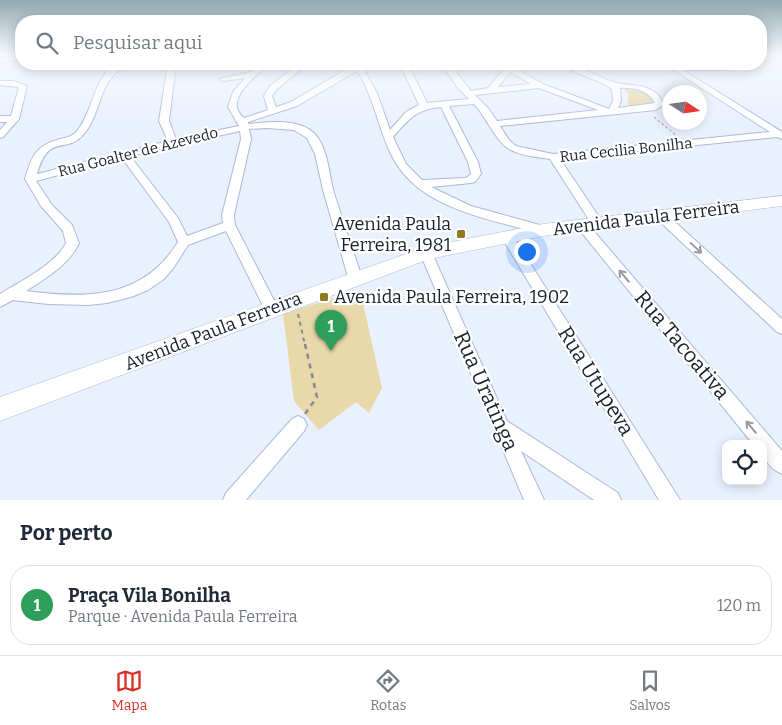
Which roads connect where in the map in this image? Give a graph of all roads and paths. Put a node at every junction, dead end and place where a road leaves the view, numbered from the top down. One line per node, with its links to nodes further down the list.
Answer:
1 (106, 77): 37 (street)
2 (170, 77): 33 (street)
3 (228, 77): 14 (street)
4 (251, 77): 28 (street)
5 (286, 77): 24 (street)
6 (341, 77): 24 (street)
7 (367, 77): 32 (street)
8 (410, 77): 22 (street)
9 (455, 77): 19 (street, Rua Cecilia Bonilha)
10 (498, 77): 18 (street)
11 (525, 77): 17 (street)
12 (593, 77): 16 (street)
13 (690, 77): 31 (street)
14 (223, 78)
15 (0, 83): 27 (street)
16 (612, 85): 23 (street); 25 (street)
17 (540, 86): 18 (street); 25 (street)
18 (491, 90): 19 (street)
19 (469, 94): 20 (street, Rua Cecilia Bonilha)
20 (477, 101): 21 (street); 29 (street, Rua Cecilia Bonilha)
21 (444, 104): 22 (street); 38 (street)
22 (424, 106): 32 (street)
23 (644, 109): 25 (street); 34 (path)
24 (272, 110): 28 (street)
25 (612, 112): 29 (street)
26 (0, 119): 27 (street)
27 (15, 119): 30 (street)
28 (244, 124): 33 (street, Rua Goalter de Azevedo); 42 (street); 47 (street)
29 (494, 124): 36 (street, Rua Cecilia Bonilha)
30 (0, 135)
31 (781, 135): 34 (street, Rua Cecilia Bonilha)
32 (388, 137): 38 (street)
33 (173, 142): 35 (street, Rua Goalter de Azevedo)
34 (686, 144): 36 (street, Rua Cecilia Bonilha)
35 (124, 154): 37 (street, Rua Goalter de Azevedo); 45 (street)
36 (553, 157): 41 (street, Rua Tacoativa)
37 (30, 179): 48 (street)
38 (420, 184): 43 (street)
39 (782, 201): 40 (main road, Avenida Paula Ferreira)
40 (660, 215): 41 (main road, Avenida Paula Ferreira); 52 (street, one-way to 52)
41 (590, 224): 43 (main road, Avenida Paula Ferreira); 56 (street, Rua Tacoativa, one-way to 41)
42 (229, 225): 45 (street); 51 (street)
43 (543, 230): 44 (main road, Avenida Paula Ferreira)
44 (507, 236): 46 (main road, Avenida Paula Ferreira); 60 (street, Rua Utupeva)
45 (184, 242): 48 (street)
46 (426, 253): 47 (main road, Avenida Paula Ferreira); 55 (street, Rua Uratinga)
47 (355, 278): 50 (main road, Avenida Paula Ferreira)
48 (11, 294): 49 (street)
49 (0, 301)
50 (295, 301): 51 (main road, Avenida Paula Ferreira); 54 (path)
51 (272, 310): 53 (main road, Avenida Paula Ferreira)
52 (782, 328)
53 (0, 409)
54 (298, 425): 57 (street)
55 (501, 427): 58 (street, Rua Uratinga); 59 (street)
56 (782, 465)
57 (233, 500)
58 (534, 500)
59 (611, 500)
60 (670, 500)

